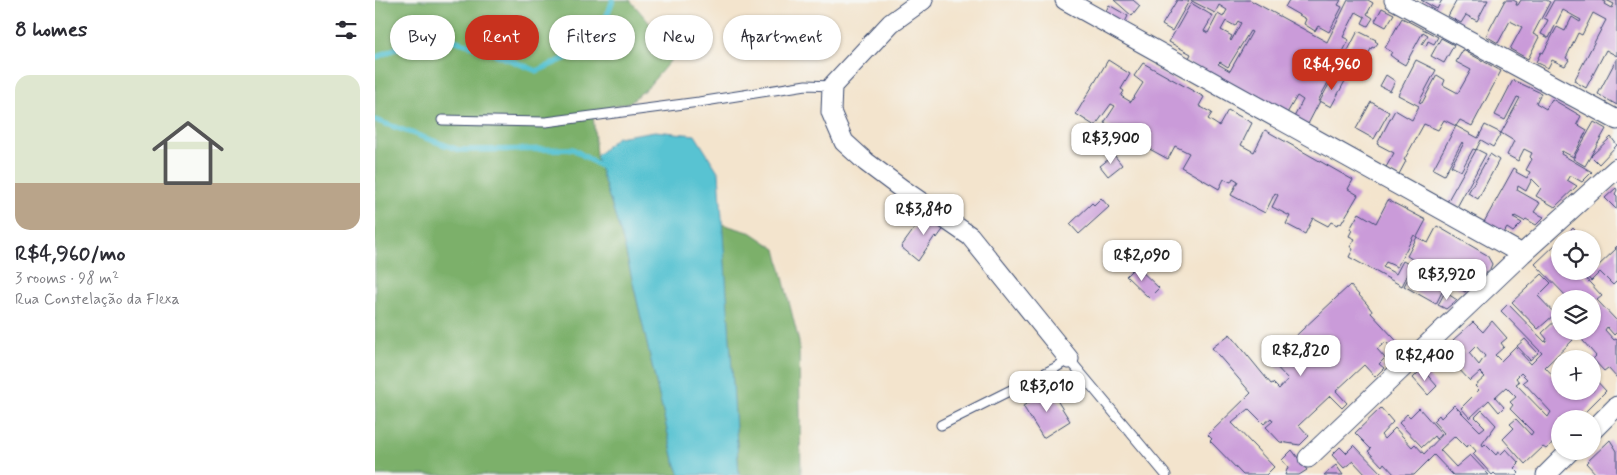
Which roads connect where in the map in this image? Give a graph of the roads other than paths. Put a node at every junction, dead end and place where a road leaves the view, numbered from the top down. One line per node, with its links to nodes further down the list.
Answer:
1 (923, 0): 4 (street)
2 (1065, 0): 8 (street)
3 (1394, 0): 6 (street)
4 (832, 86): 5 (lane); 9 (street)
5 (442, 120)
6 (1617, 120)
7 (1617, 168): 8 (street)
8 (1522, 254): 13 (street)
9 (1069, 359): 12 (lane); 15 (lane)
10 (1617, 406): 11 (street)
11 (1601, 422)
12 (941, 425)
13 (1308, 458)
14 (1561, 460): 16 (street)
15 (1166, 475)
16 (1546, 475)

